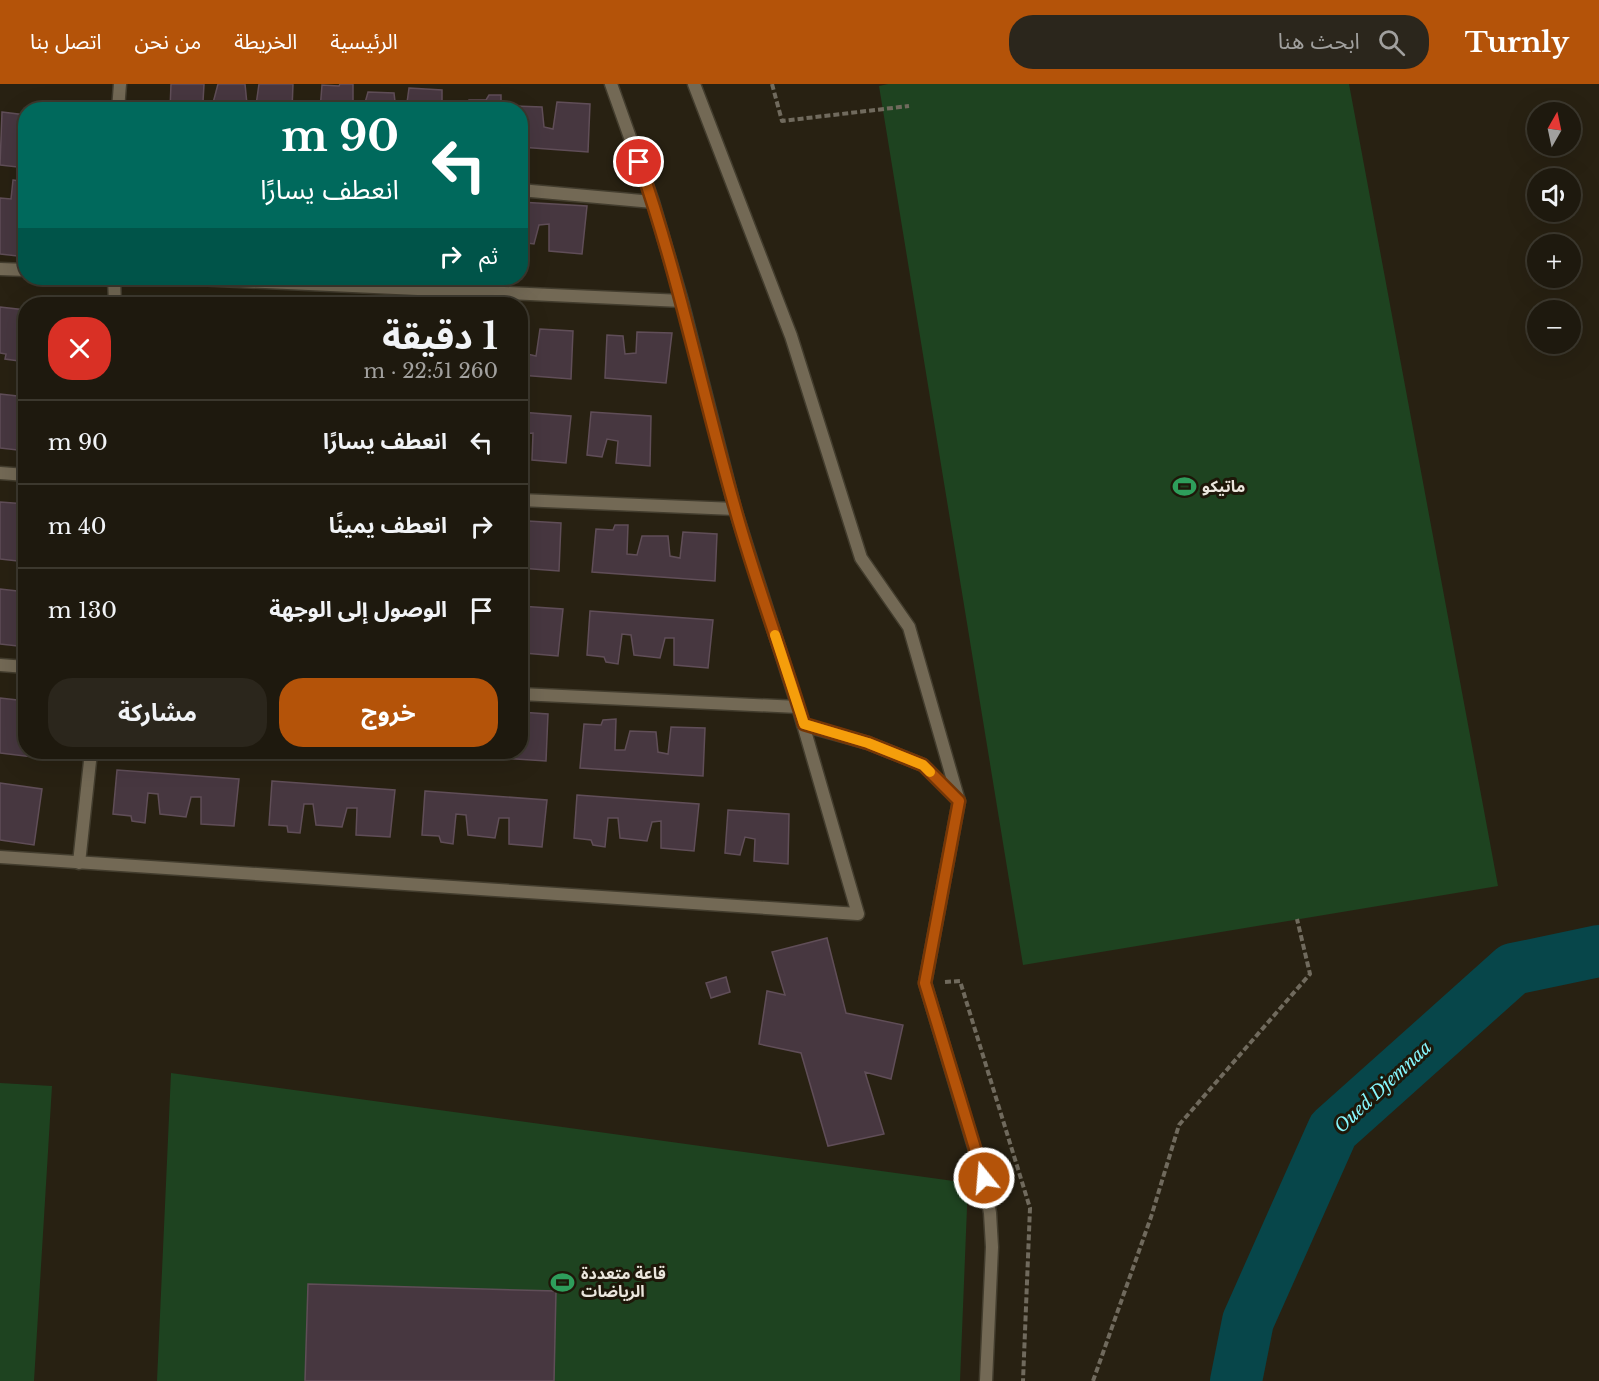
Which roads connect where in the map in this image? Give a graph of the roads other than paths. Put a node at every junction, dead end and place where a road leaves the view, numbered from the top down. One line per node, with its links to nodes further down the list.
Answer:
1 (120, 84): 4 (street)
2 (612, 84): 6 (street)
3 (694, 84): 21 (street)
4 (119, 102)
5 (528, 191): 6 (street)
6 (653, 202): 10 (street)
7 (0, 269): 8 (street)
8 (18, 270)
9 (329, 285): 10 (street)
10 (682, 301): 14 (street)
11 (0, 473): 12 (street)
12 (18, 474)
13 (528, 500): 14 (street)
14 (735, 509): 18 (street)
15 (0, 665): 16 (street)
16 (18, 666)
17 (528, 694): 18 (street)
18 (798, 707): 19 (street)
19 (804, 724): 21 (street); 23 (street)
20 (90, 759): 23 (street)
21 (959, 801): 24 (street)
22 (0, 857): 23 (street)
23 (79, 863)
24 (986, 1381)

